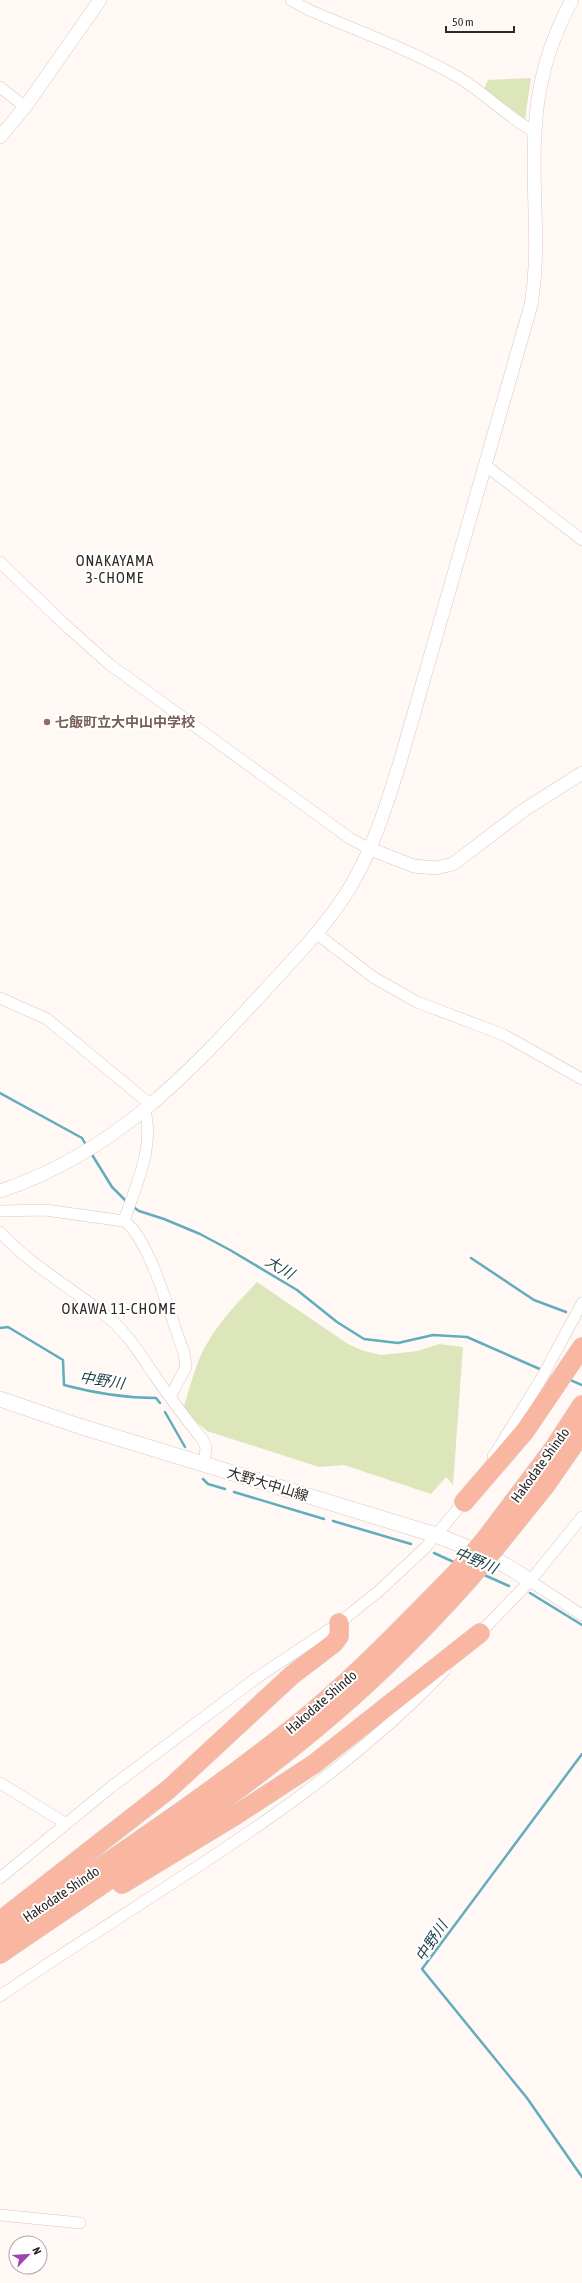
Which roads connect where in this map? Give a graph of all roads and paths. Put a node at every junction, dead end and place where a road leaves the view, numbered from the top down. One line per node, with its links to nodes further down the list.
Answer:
1 (100, 0): 5 (street)
2 (291, 0): 6 (street)
3 (572, 0): 6 (street)
4 (0, 87): 5 (street)
5 (25, 107): 7 (street)
6 (535, 132): 8 (street)
7 (0, 137)
8 (485, 465): 9 (street); 12 (street)
9 (582, 540)
10 (0, 562): 12 (street)
11 (582, 773): 12 (street)
12 (370, 849): 13 (street)
13 (317, 934): 15 (street); 16 (street)
14 (0, 998): 16 (street)
15 (582, 1080)
16 (148, 1108): 17 (street); 19 (street)
17 (0, 1191)
18 (0, 1211): 19 (street)
19 (128, 1211): 24 (street)
20 (0, 1232): 24 (street)
21 (582, 1303): 23 (street)
22 (578, 1353): 23 (highway)
23 (548, 1382): 29 (highway)
24 (170, 1397): 28 (street)
25 (0, 1399): 28 (main road, 大野大中山線)
26 (582, 1405): 32 (highway, Hakodate Shindo)
27 (582, 1432): 32 (highway, Hakodate Shindo)
28 (204, 1464): 31 (main road, 大野大中山線)
29 (464, 1502): 31 (street)
30 (582, 1518): 34 (street)
31 (436, 1535): 34 (main road, 大野大中山線); 36 (street)
32 (490, 1544): 33 (highway, Hakodate Shindo, bridge)
33 (464, 1574): 42 (highway, Hakodate Shindo); 43 (highway, Hakodate Shindo)
34 (530, 1581): 35 (street); 37 (street)
35 (582, 1615)
36 (339, 1624): 39 (street); 41 (highway)
37 (480, 1633): 44 (highway); 45 (street)
38 (0, 1783): 39 (street)
39 (65, 1823): 40 (street)
40 (0, 1878)
41 (0, 1921)
42 (0, 1936)
43 (0, 1954)
44 (0, 1957)
45 (0, 1996)
46 (0, 2215): 47 (street)
47 (80, 2223)

